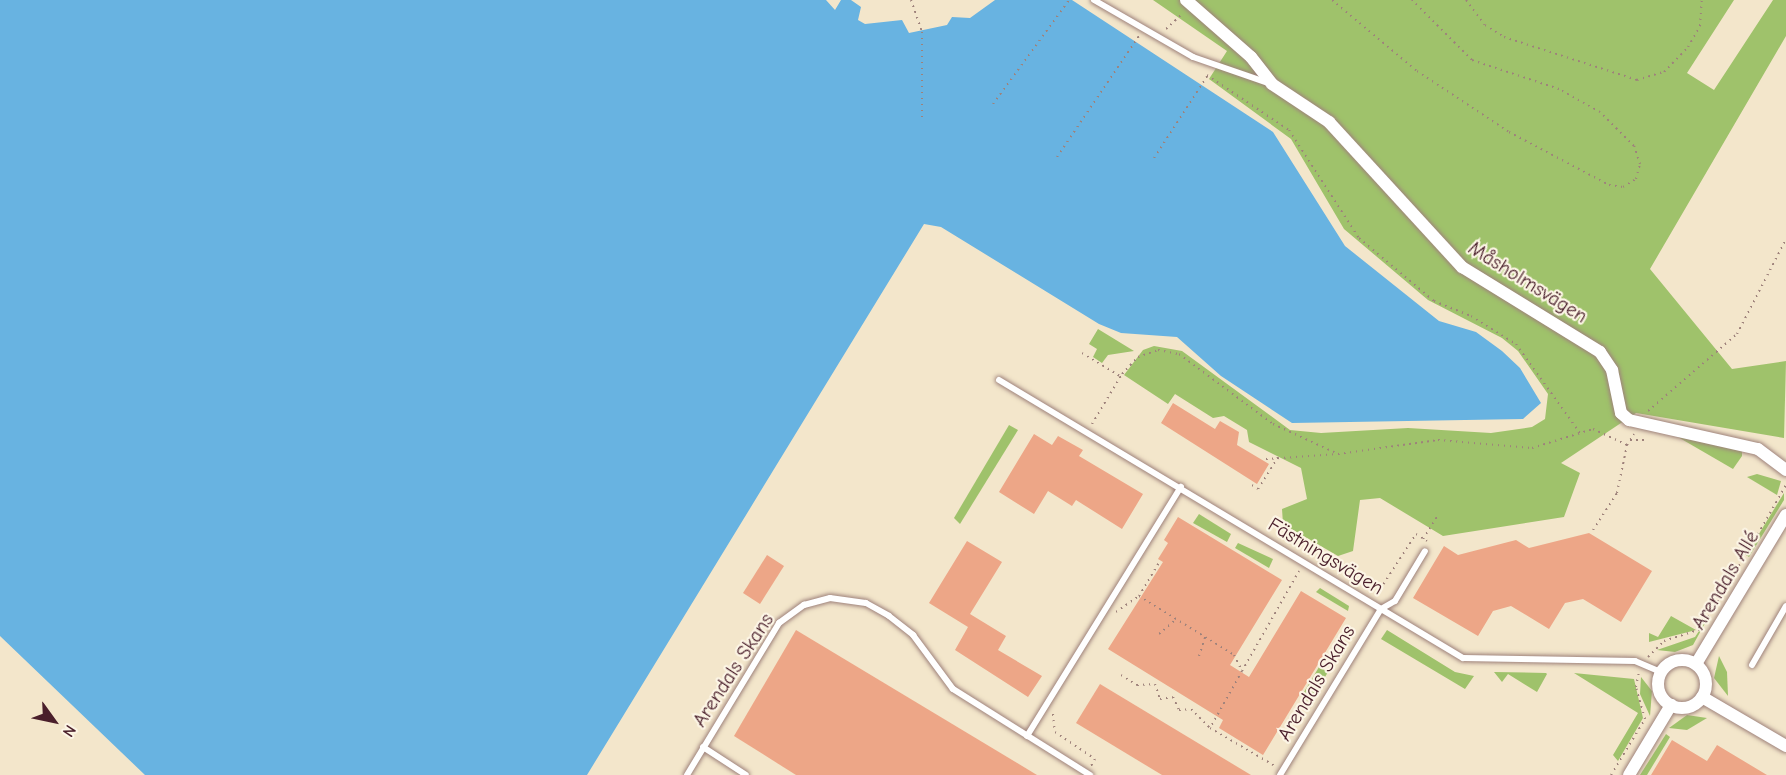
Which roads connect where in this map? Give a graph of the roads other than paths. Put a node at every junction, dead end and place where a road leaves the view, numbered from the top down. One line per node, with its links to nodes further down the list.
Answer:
1 (1094, 0): 3 (lane)
2 (1189, 3): 3 (street, Måsholmsvägen)
3 (1272, 84): 5 (street, Måsholmsvägen)
4 (999, 380): 6 (lane, Fästningsvägen)
5 (1786, 470)
6 (1181, 487): 10 (lane, Fästningsvägen); 16 (lane)
7 (1786, 515): 11 (street, Arendals Allé)
8 (1425, 551): 10 (lane, Arendals Skans)
9 (1786, 606): 12 (lane)
10 (1381, 609): 13 (lane, Fästningsvägen); 22 (lane, Arendals Skans)
11 (1696, 664): 13 (street); 14 (street)
12 (1752, 665)
13 (1661, 672): 15 (street)
14 (1702, 697): 15 (street); 17 (street)
15 (1671, 705): 23 (street)
16 (1027, 736): 18 (lane, Arendals Skans); 19 (lane, Arendals Skans)
17 (1786, 746)
18 (703, 747): 20 (lane, Arendals Skans); 21 (lane)
19 (1088, 774)
20 (687, 775)
21 (746, 775)
22 (1280, 775)
23 (1629, 775)

